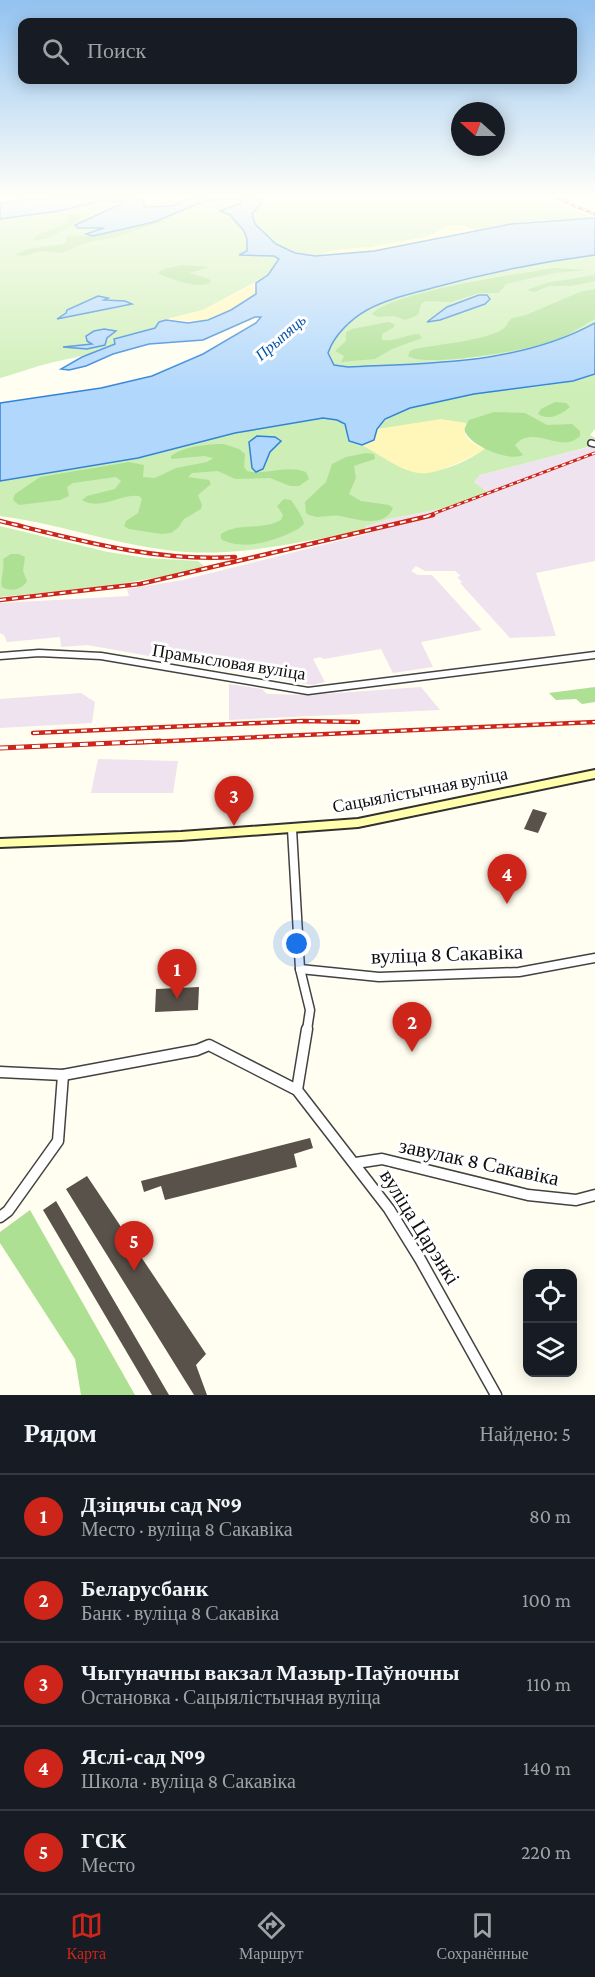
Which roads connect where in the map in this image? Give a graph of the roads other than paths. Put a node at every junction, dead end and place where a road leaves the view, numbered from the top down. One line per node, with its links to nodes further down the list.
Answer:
1 (595, 655): 2 (street, Прамысловая вуліца)
2 (0, 656)
3 (595, 774): 4 (street, Сацыялістычная вуліца)
4 (292, 829): 5 (street, Сацыялістычная вуліца); 7 (street)
5 (0, 843)
6 (595, 958): 7 (street, вуліца 8 Сакавіка)
7 (300, 969): 10 (street)
8 (0, 1072): 9 (street)
9 (63, 1075): 10 (street); 13 (street)
10 (297, 1090): 11 (street, вуліца Царэнкі)
11 (356, 1163): 12 (street, завулак 8 Сакавіка); 14 (street, вуліца Царэнкі)
12 (595, 1196)
13 (0, 1217)
14 (496, 1395)

